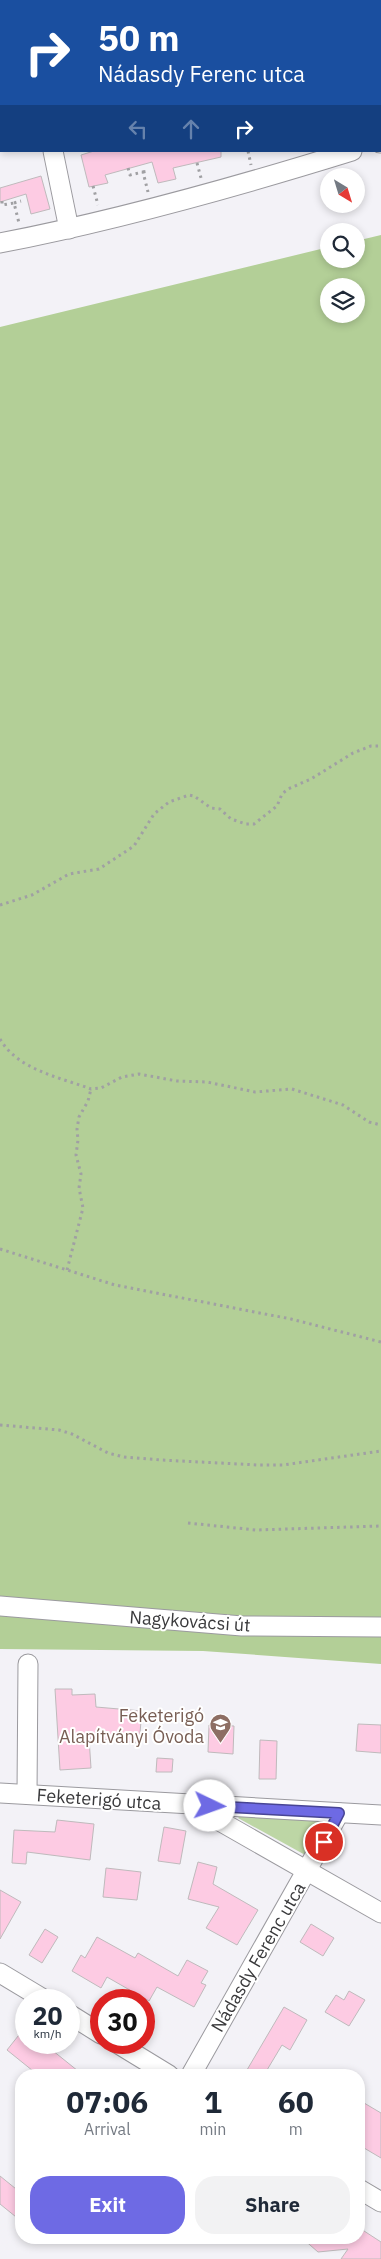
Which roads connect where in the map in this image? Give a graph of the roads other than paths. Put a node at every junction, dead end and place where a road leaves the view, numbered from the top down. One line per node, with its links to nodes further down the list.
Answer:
1 (53, 152): 4 (street)
2 (346, 152): 3 (street)
3 (296, 160): 4 (street)
4 (69, 229): 5 (street)
5 (0, 243)
6 (0, 1606): 7 (street, Nagykovácsi út)
7 (381, 1627)
8 (28, 1664): 10 (street, Feketerigó utca)
9 (0, 1793): 10 (street, Feketerigó utca)
10 (27, 1794): 11 (street, Feketerigó utca)
11 (192, 1805): 12 (street, Feketerigó utca); 14 (street)
12 (339, 1813): 13 (street, Feketerigó utca); 14 (street, Nádasdy Ferenc utca)
13 (381, 1815)
14 (308, 1871): 15 (street); 20 (street, Nádasdy Ferenc utca)
15 (381, 1913)
16 (0, 1973): 17 (street)
17 (27, 1989)
18 (135, 2054): 19 (street)
19 (159, 2069)
20 (194, 2069)
21 (365, 2193): 22 (street)
22 (381, 2202)

